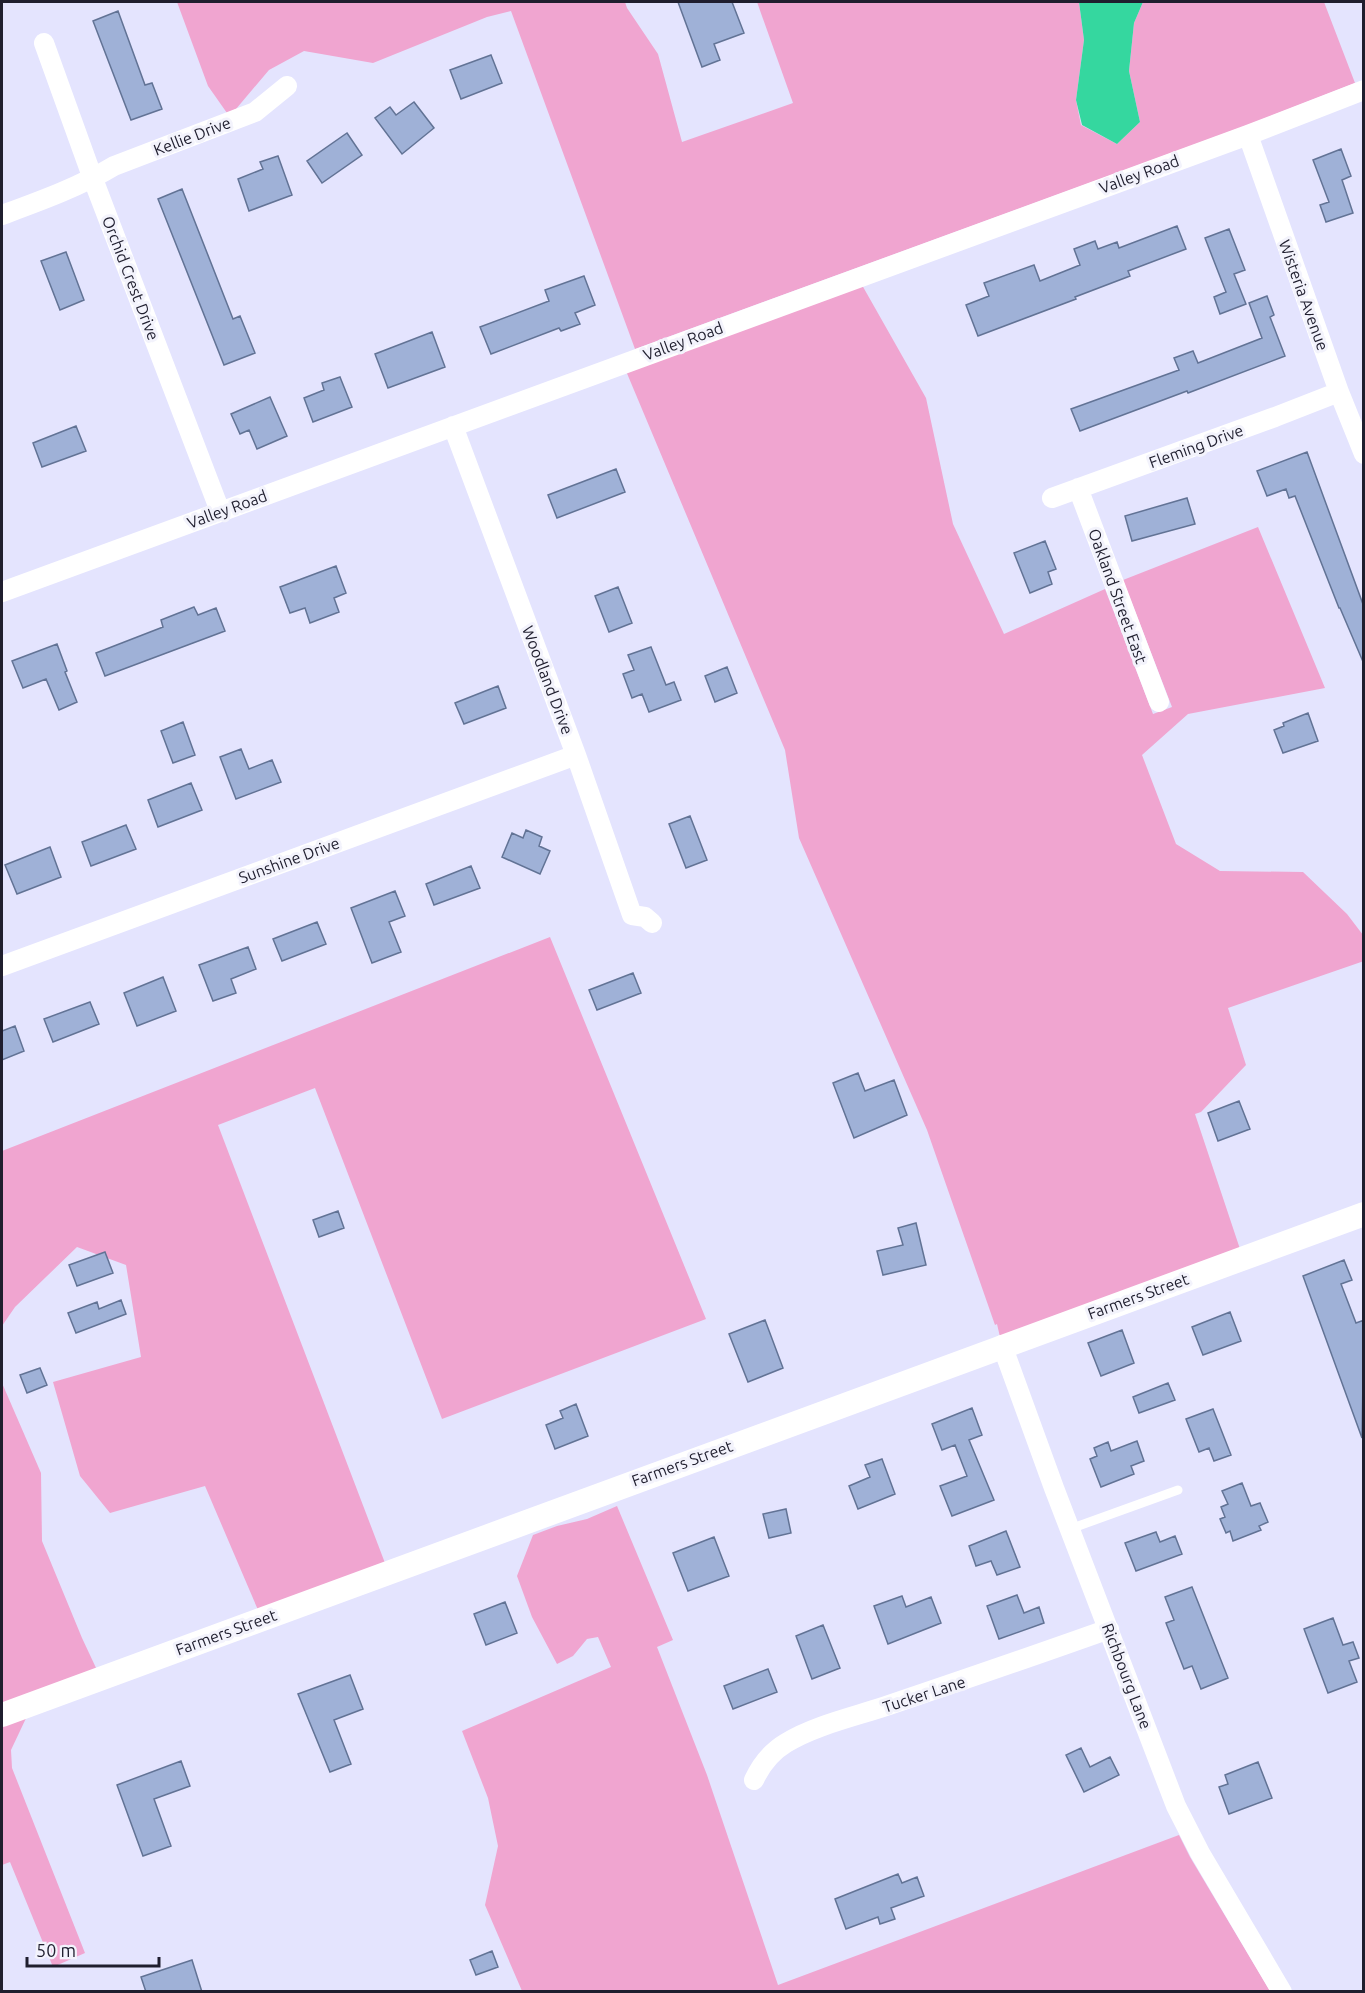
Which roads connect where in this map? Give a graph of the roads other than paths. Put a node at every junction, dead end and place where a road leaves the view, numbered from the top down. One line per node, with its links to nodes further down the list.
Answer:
1 (44, 44): 5 (street, Orchid Crest Drive)
2 (287, 86): 5 (street, Kellie Drive)
3 (1364, 90): 4 (street, Valley Road)
4 (1248, 135): 7 (street, Wisteria Avenue); 8 (street, Valley Road)
5 (93, 179): 6 (street, Kellie Drive); 12 (street, Orchid Crest Drive)
6 (2, 216)
7 (1339, 392): 9 (street, Wisteria Avenue); 10 (street, Fleming Drive)
8 (453, 426): 12 (street, Valley Road); 15 (street, Woodland Drive)
9 (1364, 454)
10 (1078, 488): 11 (street, Fleming Drive); 14 (street, Oakland Street East)
11 (1052, 498)
12 (220, 511): 13 (street, Valley Road)
13 (2, 592)
14 (1159, 702)
15 (576, 755): 16 (street, Woodland Drive); 17 (street, Sunshine Drive)
16 (652, 923)
17 (2, 966)
18 (1363, 1215): 19 (street, Farmers Street)
19 (1002, 1345): 21 (street, Richbourg Lane); 23 (street, Farmers Street)
20 (1178, 1490): 21 (lane)
21 (1070, 1529): 22 (street, Richbourg Lane)
22 (1109, 1629): 24 (street, Tucker Lane); 25 (street, Richbourg Lane)
23 (2, 1715)
24 (754, 1780)
25 (1282, 1992)

